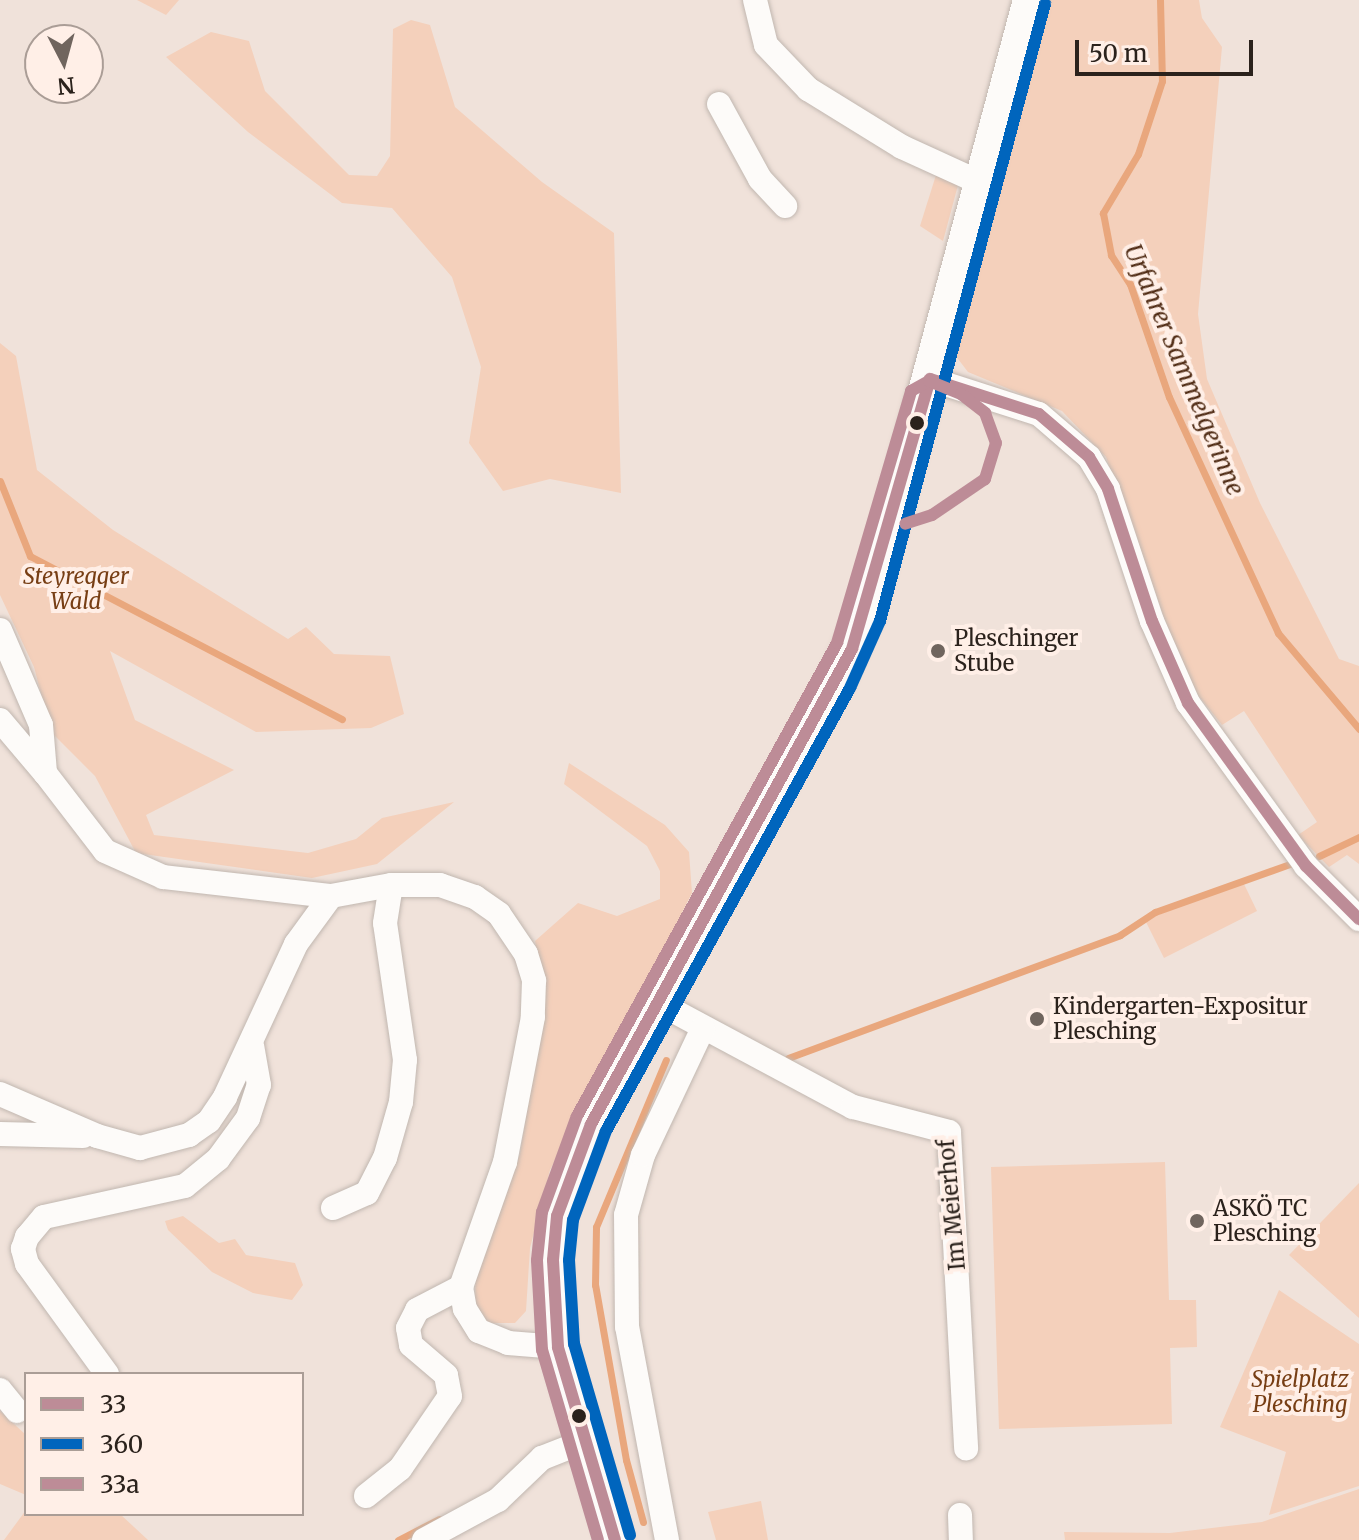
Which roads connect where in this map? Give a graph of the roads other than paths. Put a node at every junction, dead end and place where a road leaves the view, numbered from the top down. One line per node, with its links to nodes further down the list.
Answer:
1 (755, 0): 4 (street)
2 (1030, 0): 4 (main road)
3 (719, 104): 5 (street)
4 (981, 183): 6 (main road)
5 (785, 206)
6 (930, 379): 12 (street); 13 (main road)
7 (0, 630): 9 (street)
8 (0, 720): 9 (street)
9 (45, 773): 11 (street)
10 (391, 885): 11 (street); 19 (street); 20 (street)
11 (331, 896): 15 (street)
12 (1359, 919)
13 (657, 1002): 14 (street, Im Meierhof); 21 (main road)
14 (703, 1028): 26 (street, Im Meierhof); 31 (street)
15 (252, 1047): 18 (street); 22 (street)
16 (0, 1094): 18 (street)
17 (0, 1134): 18 (street)
18 (97, 1136)
19 (333, 1208)
20 (461, 1287): 21 (street); 27 (street)
21 (558, 1347): 25 (main road)
22 (106, 1372)
23 (0, 1390): 24 (street)
24 (17, 1411)
25 (585, 1441): 29 (street); 30 (main road)
26 (966, 1449)
27 (366, 1496)
28 (960, 1515): 32 (street)
29 (424, 1540)
30 (615, 1540)
31 (667, 1540)
32 (961, 1540)

